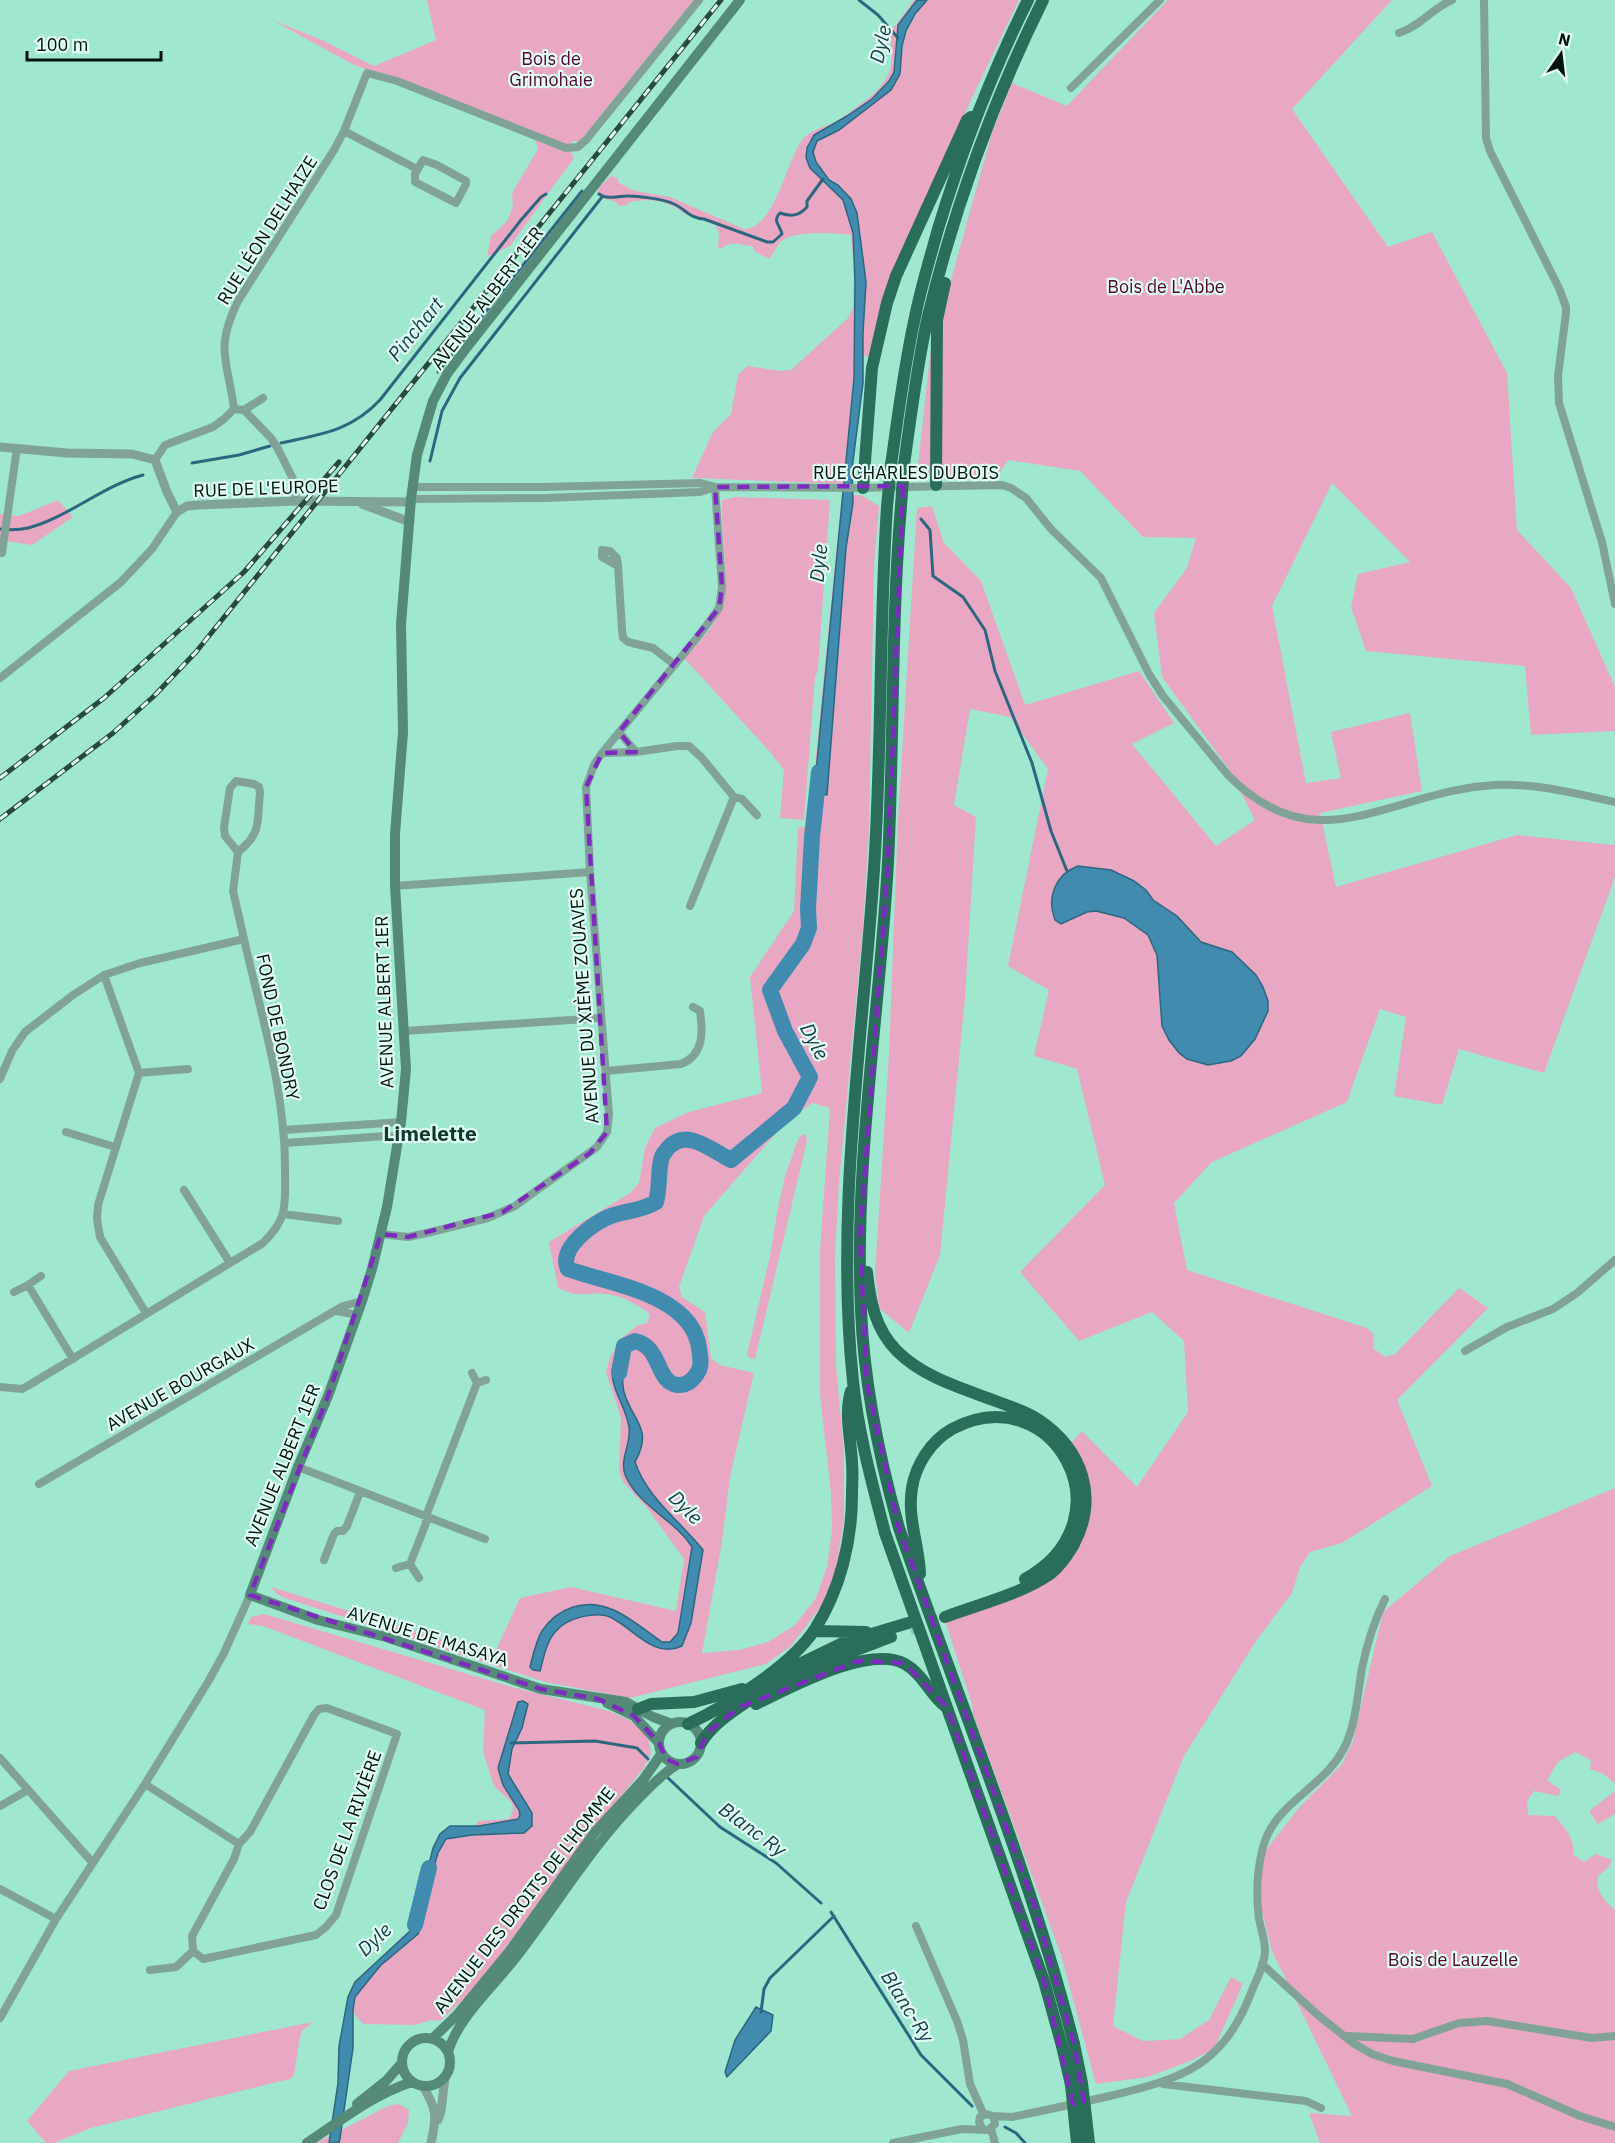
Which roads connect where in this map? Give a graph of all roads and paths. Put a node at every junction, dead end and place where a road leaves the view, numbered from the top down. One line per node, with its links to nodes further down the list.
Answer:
1 (699, 0): 11 (street, RUE LÉON DELHAIZE)
2 (740, 0): 21 (main road, AVENUE ALBERT 1ER)
3 (1028, 0): 10 (highway)
4 (1043, 0): 13 (highway)
5 (1160, 0): 9 (street)
6 (1452, 0): 8 (street)
7 (1484, 0): 35 (street)
8 (1399, 33)
9 (1071, 88)
10 (977, 112): 25 (highway); 82 (highway, bridge)
11 (344, 131): 12 (street); 15 (street, RUE LÉON DELHAIZE)
12 (417, 170): 12 (street)
13 (944, 254): 20 (highway); 67 (highway, bridge)
14 (263, 398): 16 (street)
15 (234, 409): 16 (street); 19 (street)
16 (244, 410): 28 (street)
17 (0, 447): 18 (street)
18 (17, 448): 19 (street); 33 (street)
19 (155, 460): 31 (street)
20 (936, 485): 25 (street, RUE CHARLES DUBOIS); 42 (street, RUE CHARLES DUBOIS)
21 (413, 486): 22 (street, RUE CHARLES DUBOIS); 29 (main road, AVENUE ALBERT 1ER)
22 (475, 487): 23 (street, RUE CHARLES DUBOIS); 27 (street)
23 (544, 487): 24 (street, RUE CHARLES DUBOIS); 26 (street)
24 (715, 487): 25 (street, RUE CHARLES DUBOIS); 26 (street, RUE CHARLES DUBOIS); 36 (street, AVENUE DU XIÈME ZOUAVES)
25 (860, 488)
26 (545, 498): 27 (street, RUE CHARLES DUBOIS)
27 (475, 499): 29 (street, RUE CHARLES DUBOIS)
28 (296, 501): 30 (street, RUE DE L'EUROPE); 31 (street, RUE DE L'EUROPE)
29 (411, 501): 30 (street, RUE DE L'EUROPE); 32 (main road, AVENUE ALBERT 1ER)
30 (357, 502): 32 (street, RUE DE L'EUROPE)
31 (177, 512): 37 (street)
32 (410, 522): 46 (main road, AVENUE ALBERT 1ER)
33 (0, 553)
34 (618, 566): 36 (street)
35 (1615, 604)
36 (675, 665): 38 (street, AVENUE DU XIÈME ZOUAVES)
37 (0, 678)
38 (620, 732): 39 (street); 40 (street, AVENUE DU XIÈME ZOUAVES)
39 (636, 752): 40 (street); 41 (street)
40 (602, 753): 45 (street, AVENUE DU XIÈME ZOUAVES)
41 (734, 797): 43 (street); 47 (street)
42 (1615, 802)
43 (757, 815)
44 (238, 852): 44 (street); 48 (street)
45 (590, 872): 46 (street); 51 (street, AVENUE DU XIÈME ZOUAVES)
46 (395, 886): 52 (main road, AVENUE ALBERT 1ER)
47 (690, 906)
48 (244, 939): 49 (street, FOND DE BONDRY); 58 (street, FOND DE BONDRY)
49 (104, 975): 55 (street); 56 (street, FOND DE BONDRY)
50 (693, 1007): 54 (street)
51 (601, 1018): 52 (street); 54 (street, AVENUE DU XIÈME ZOUAVES)
52 (405, 1031): 57 (main road, AVENUE ALBERT 1ER)
53 (189, 1069): 55 (street)
54 (606, 1071): 66 (street, AVENUE DU XIÈME ZOUAVES)
55 (139, 1073): 62 (street)
56 (0, 1079)
57 (401, 1122): 58 (street); 60 (main road, AVENUE ALBERT 1ER)
58 (284, 1130): 61 (street, FOND DE BONDRY)
59 (66, 1132): 62 (street)
60 (398, 1137): 61 (street); 66 (main road, AVENUE ALBERT 1ER)
61 (285, 1143): 64 (street, FOND DE BONDRY)
62 (115, 1147): 75 (street)
63 (184, 1190): 69 (street)
64 (283, 1214): 65 (street); 69 (street, FOND DE BONDRY)
65 (338, 1221)
66 (381, 1234): 73 (main road, AVENUE ALBERT 1ER)
67 (860, 1238): 93 (highway); 93 (highway)
68 (1615, 1260): 77 (street)
69 (230, 1263): 75 (street, FOND DE BONDRY)
70 (41, 1276): 71 (street)
71 (28, 1285): 72 (street); 78 (street)
72 (14, 1292)
73 (362, 1301): 74 (street, AVENUE BOURGAUX); 76 (main road, AVENUE ALBERT 1ER)
74 (336, 1311): 76 (street); 85 (street, AVENUE BOURGAUX)
75 (146, 1313): 78 (street, FOND DE BONDRY)
76 (357, 1315): 84 (main road, AVENUE ALBERT 1ER)
77 (1466, 1351)
78 (73, 1359): 83 (street, FOND DE BONDRY)
79 (472, 1373): 81 (street)
80 (486, 1380): 81 (street)
81 (477, 1383): 87 (street)
82 (853, 1384): 96 (highway); 101 (highway)
83 (0, 1387)
84 (298, 1467): 86 (street); 94 (main road, AVENUE ALBERT 1ER)
85 (39, 1484)
86 (360, 1492): 87 (street); 89 (street)
87 (426, 1516): 88 (street); 90 (street)
88 (485, 1539)
89 (324, 1560)
90 (410, 1564): 91 (street); 92 (street)
91 (396, 1568)
92 (419, 1578)
93 (920, 1590): 124 (highway)
94 (250, 1595): 99 (main road, AVENUE DE MASAYA); 109 (street, AVENUE ALBERT 1ER)
95 (1385, 1599): 118 (street)
96 (814, 1631): 97 (highway); 98 (highway)
97 (882, 1632): 98 (highway); 100 (highway)
98 (750, 1688): 102 (highway); 104 (highway)
99 (598, 1699): 102 (main road, AVENUE DE MASAYA); 106 (main road, AVENUE DE MASAYA)
100 (740, 1707): 101 (highway); 105 (highway)
101 (947, 1707): 124 (highway)
102 (638, 1709): 103 (main road, AVENUE DE MASAYA)
103 (672, 1724): 104 (main road); 106 (main road)
104 (688, 1724): 105 (main road)
105 (701, 1743): 108 (main road)
106 (661, 1748): 108 (main road); 123 (main road, AVENUE DES DROITS DE L'HOMME)
107 (0, 1758): 110 (street)
108 (678, 1764): 125 (main road, AVENUE DES DROITS DE L'HOMME)
109 (145, 1784): 112 (street); 113 (street, AVENUE ALBERT 1ER)
110 (28, 1790): 111 (street); 113 (street)
111 (0, 1806)
112 (239, 1844): 117 (street, CLOS DE LA RIVIÈRE); 117 (street, CLOS DE LA RIVIÈRE)
113 (92, 1862): 115 (street, AVENUE ALBERT 1ER)
114 (0, 1889): 115 (street)
115 (56, 1919): 120 (street, AVENUE ALBERT 1ER)
116 (916, 1926): 133 (street)
117 (194, 1951): 119 (street)
118 (1262, 1964): 122 (street); 129 (street)
119 (150, 1970)
120 (0, 2018)
121 (1615, 2036): 122 (street)
122 (1347, 2037): 135 (street)
123 (433, 2038): 125 (main road); 126 (main road)
124 (1068, 2045): 143 (highway, bridge); 144 (highway, bridge)
125 (448, 2052): 127 (main road)
126 (401, 2064): 128 (main road); 132 (main road)
127 (445, 2077): 130 (main road); 136 (street)
128 (412, 2082): 130 (main road); 132 (main road)
129 (1161, 2084): 131 (street); 134 (street)
130 (423, 2086): 136 (street)
131 (1321, 2108)
132 (352, 2112): 139 (main road)
133 (982, 2116): 134 (street); 137 (street); 138 (street)
134 (993, 2123): 137 (street); 142 (street)
135 (1615, 2127)
136 (434, 2128): 140 (street)
137 (982, 2128): 138 (street)
138 (962, 2129): 141 (street)
139 (307, 2143)
140 (431, 2143)
141 (893, 2143)
142 (995, 2143)
143 (1077, 2143)
144 (1089, 2143)

